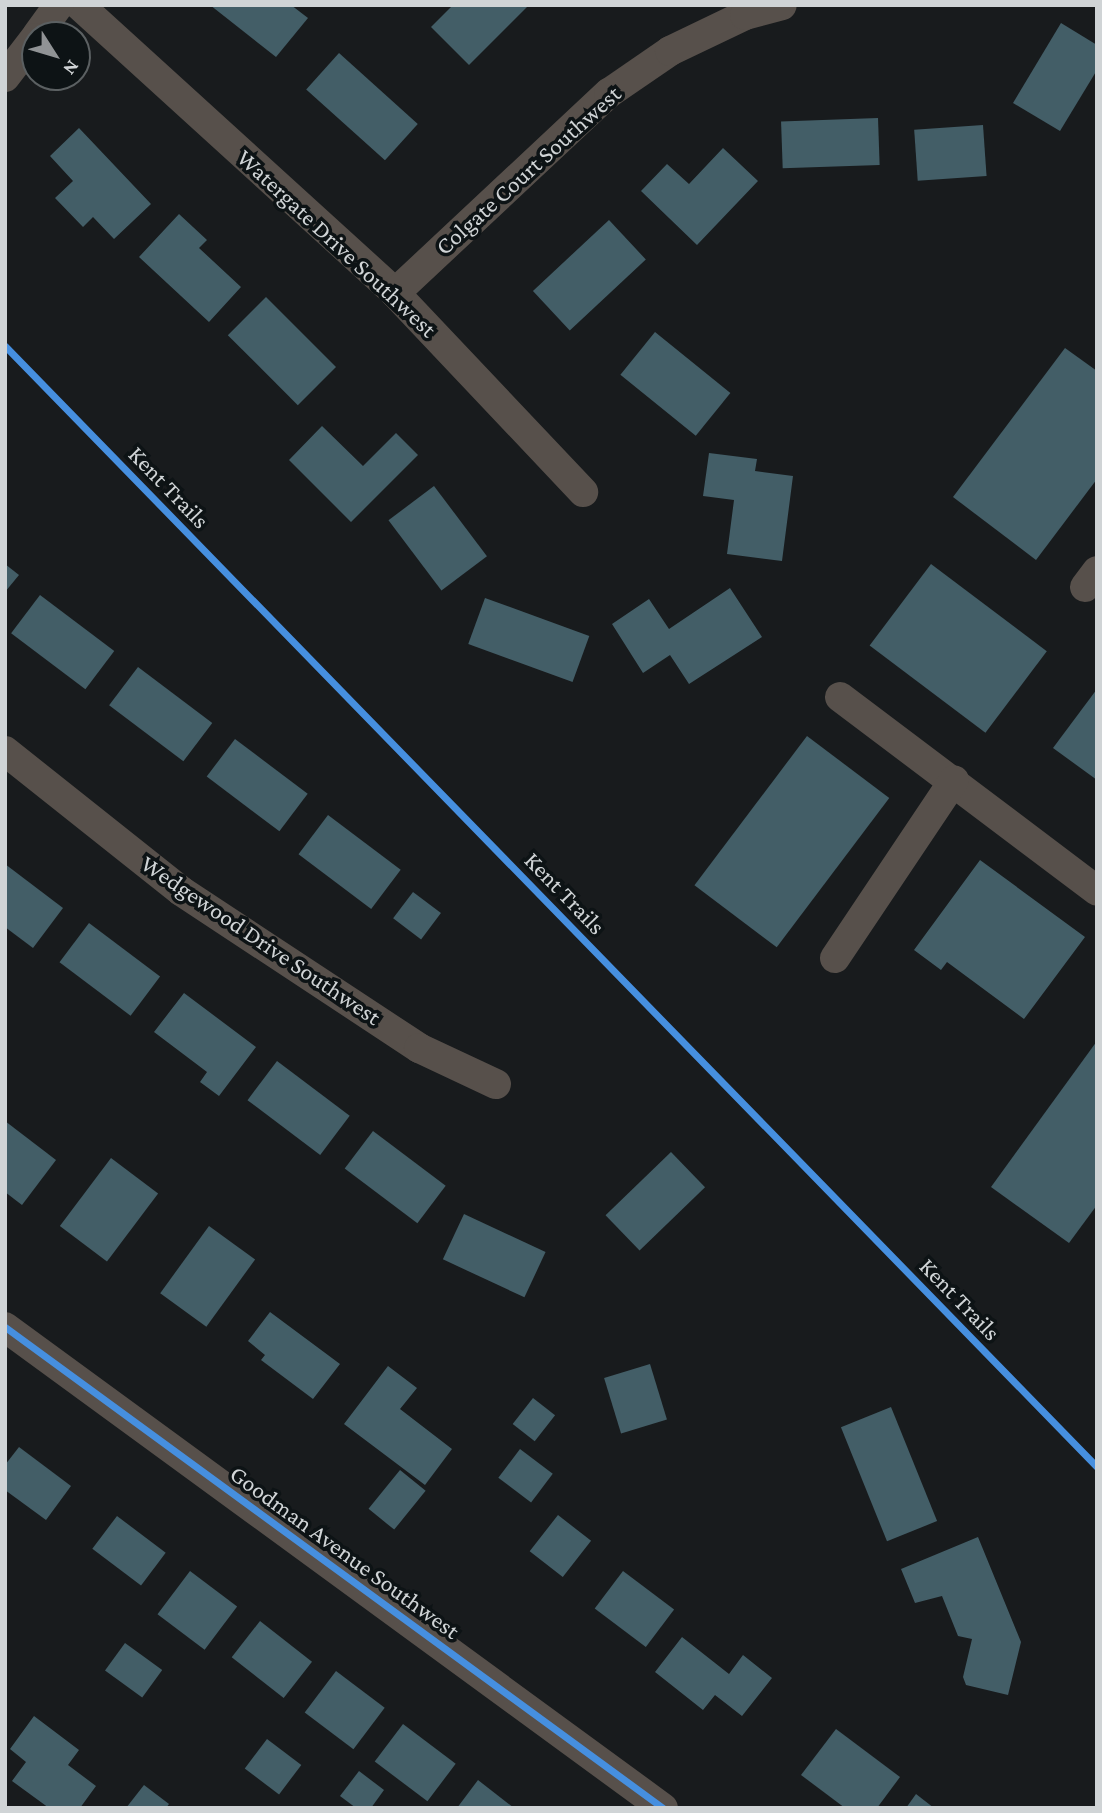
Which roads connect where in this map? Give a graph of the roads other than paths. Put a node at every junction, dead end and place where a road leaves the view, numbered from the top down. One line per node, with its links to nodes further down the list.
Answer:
1 (59, 5): 4 (street)
2 (79, 5): 7 (street, Watergate Drive Southwest)
3 (782, 5): 7 (street, Colgate Court Southwest)
4 (47, 21)
5 (21, 56): 6 (street)
6 (5, 77)
7 (396, 293): 8 (street, Watergate Drive Southwest)
8 (583, 492)
9 (840, 697): 11 (street)
10 (5, 751): 14 (street, Wedgewood Drive Southwest)
11 (954, 780): 12 (street); 13 (street)
12 (1097, 891)
13 (835, 958)
14 (496, 1084)
15 (5, 1327): 16 (street, Goodman Avenue Southwest)
16 (663, 1808)

